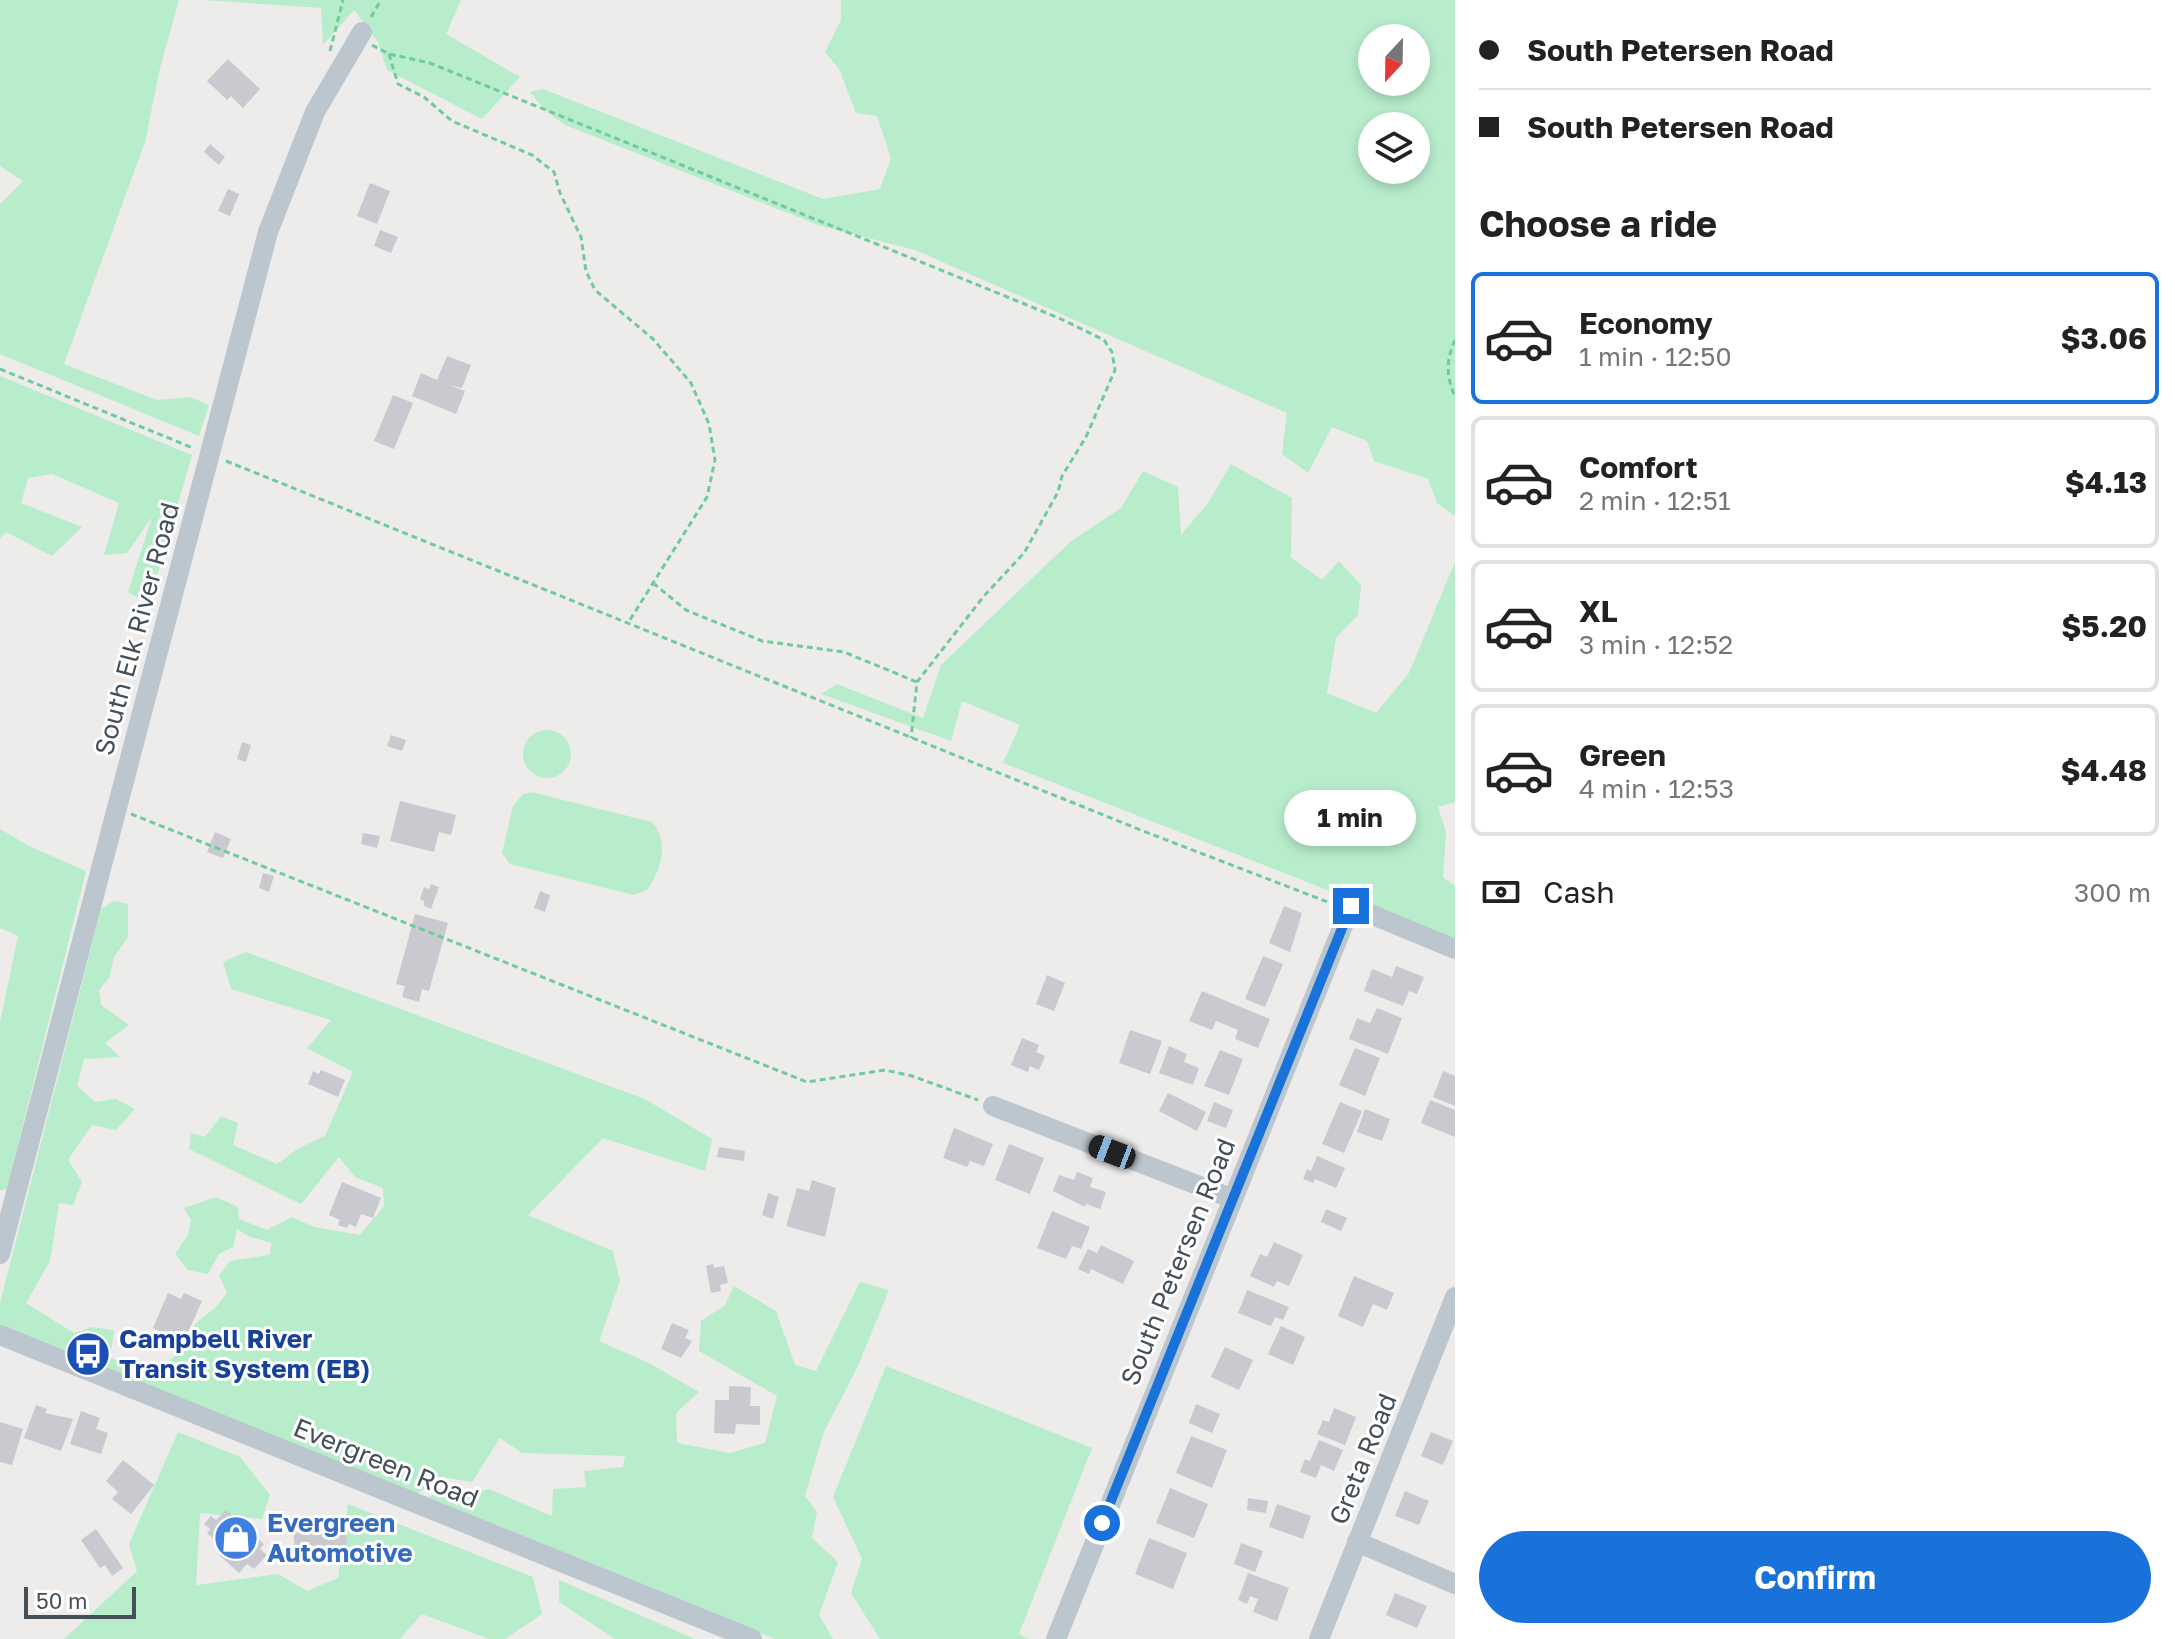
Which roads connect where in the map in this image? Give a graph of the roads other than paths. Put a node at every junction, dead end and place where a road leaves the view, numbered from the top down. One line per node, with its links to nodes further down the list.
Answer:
1 (360, 36): 5 (street, South Elk River Road)
2 (1455, 949): 4 (street, South Petersen Road)
3 (993, 1106): 4 (street)
4 (1231, 1198): 11 (street, South Petersen Road)
5 (0, 1254)
6 (1455, 1297): 8 (street, Greta Road)
7 (0, 1335): 10 (street, Evergreen Road)
8 (1357, 1542): 9 (street); 12 (street, Greta Road)
9 (1455, 1584)
10 (752, 1639)
11 (1056, 1639)
12 (1319, 1639)

